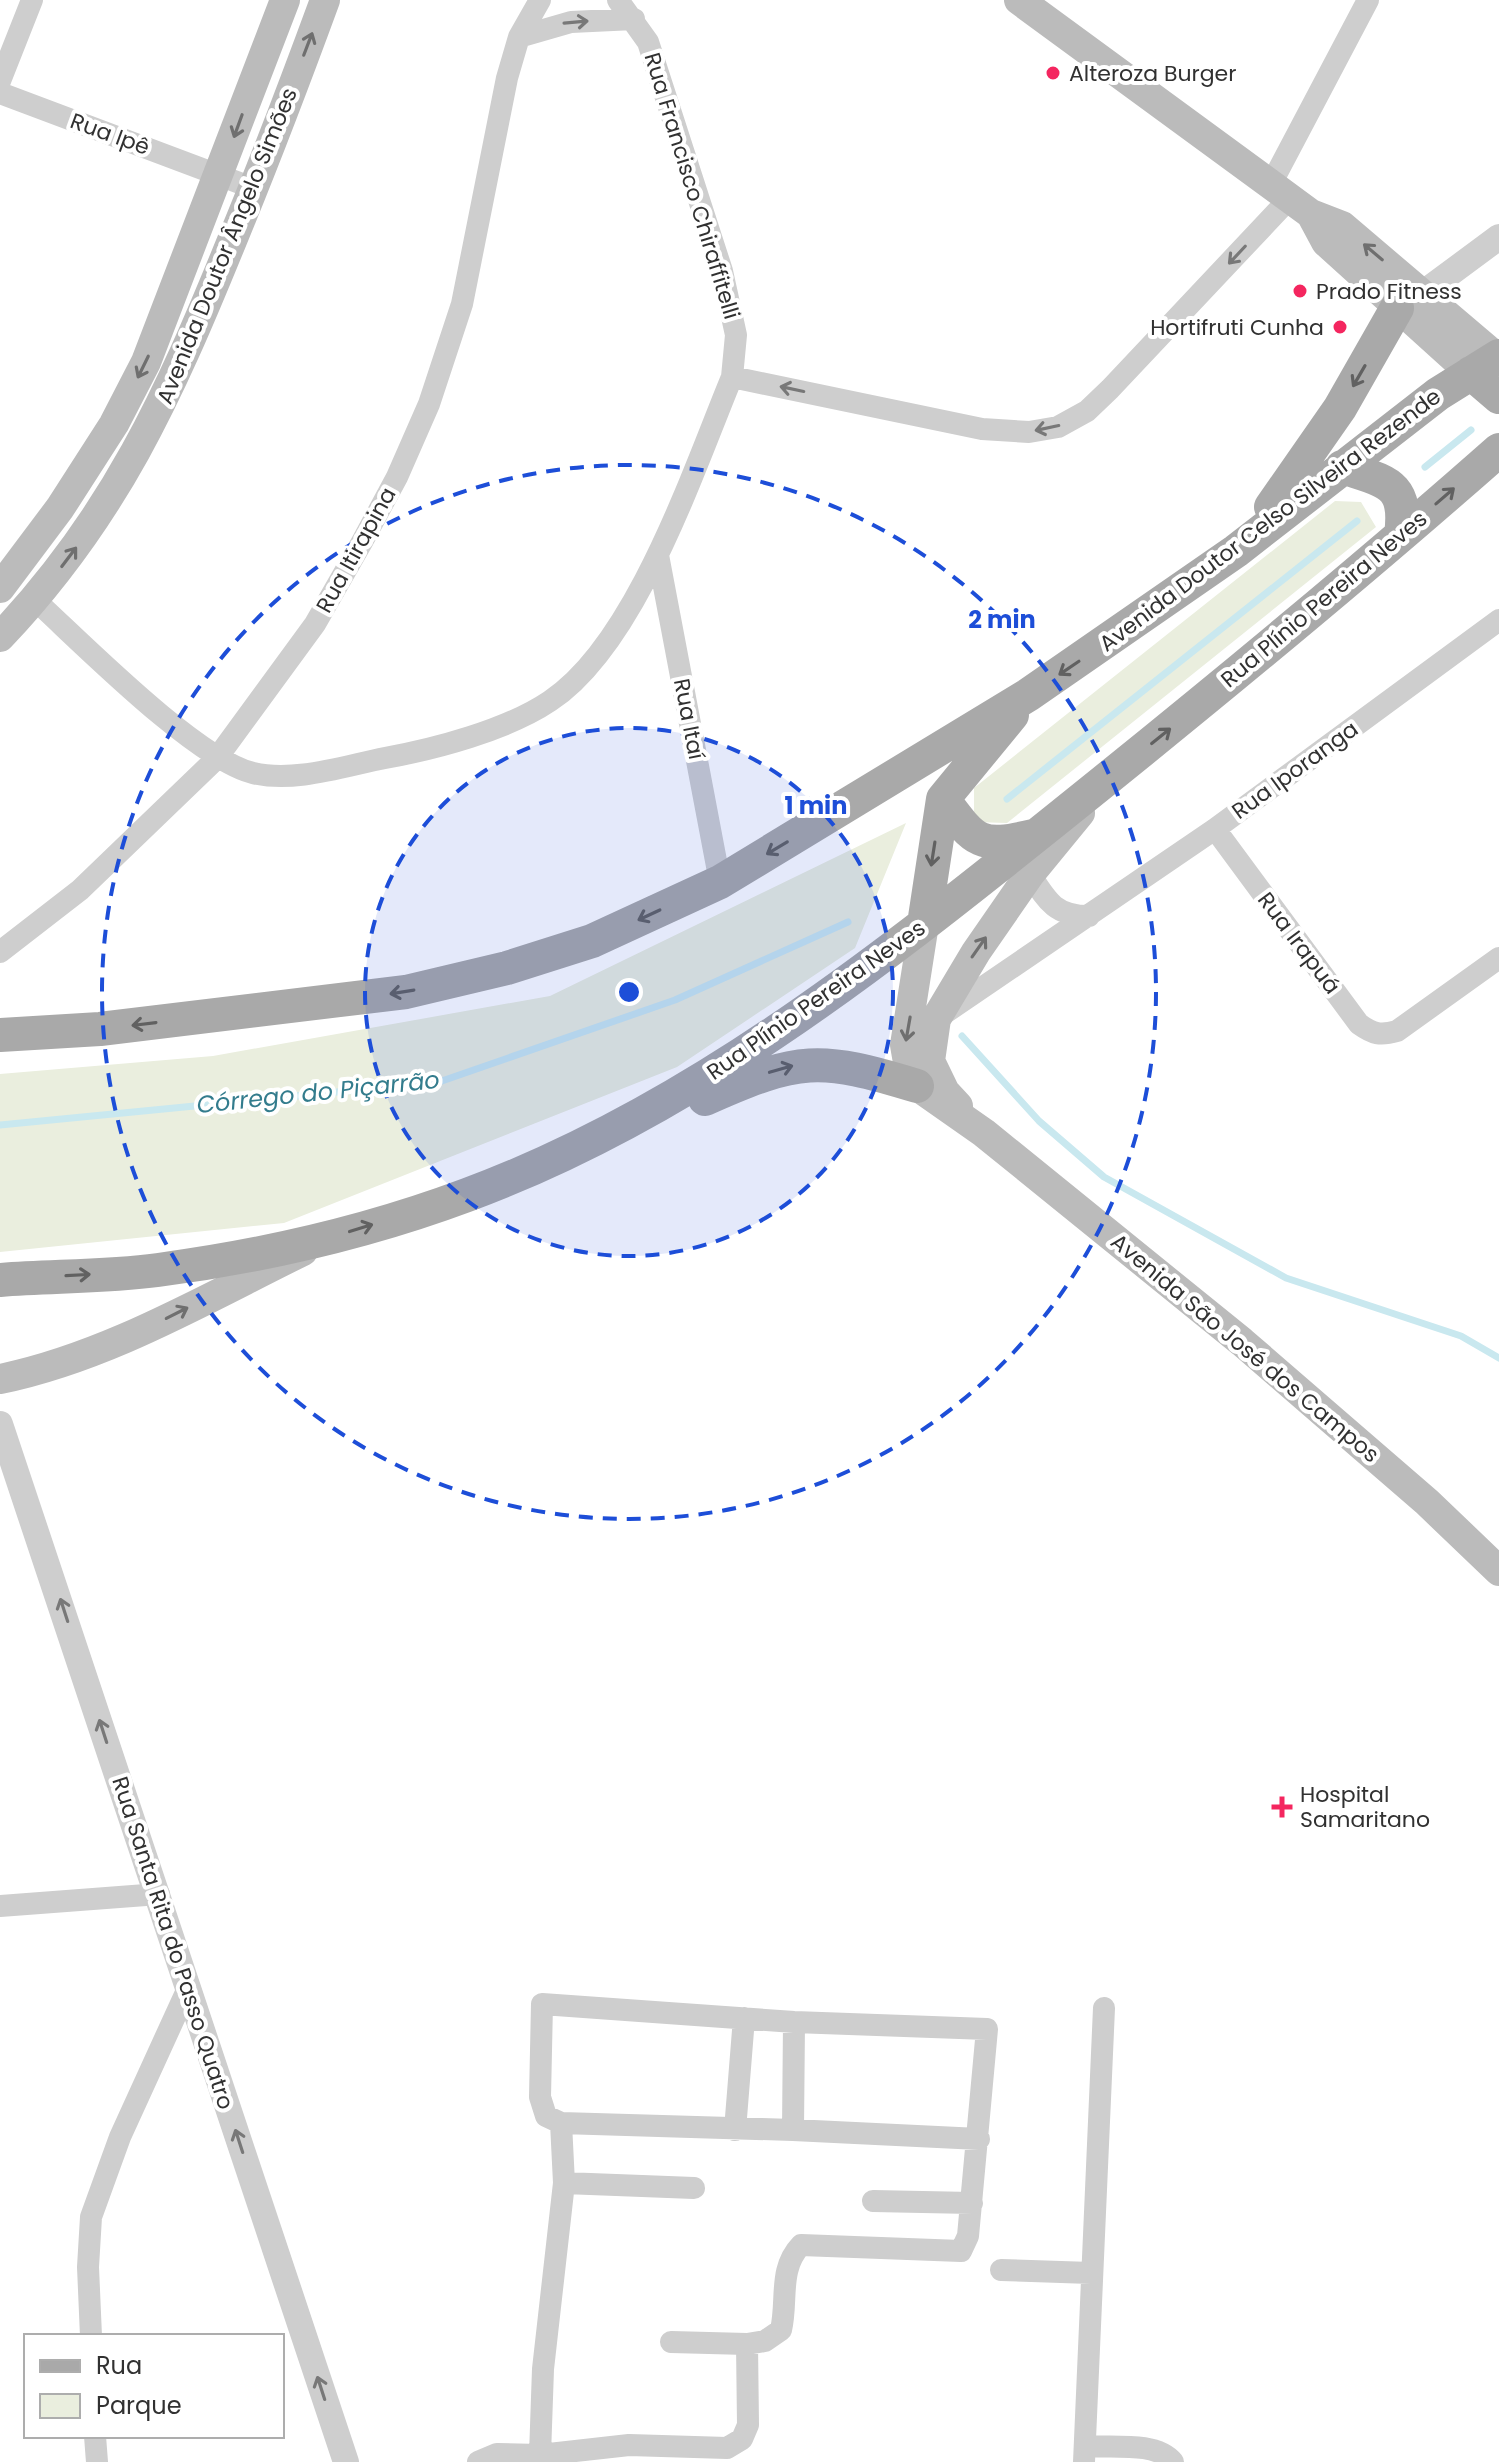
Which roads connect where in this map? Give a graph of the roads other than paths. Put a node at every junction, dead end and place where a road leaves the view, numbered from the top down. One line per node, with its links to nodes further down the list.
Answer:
1 (32, 0): 10 (street)
2 (285, 0): 12 (main road, Avenida Doutor Ângelo Simões, one-way to 12)
3 (325, 0): 13 (main road, Avenida Doutor Ângelo Simões, one-way to 3)
4 (540, 0): 9 (street, Rua Itirapina)
5 (618, 0): 8 (street, Rua Francisco Chiraffitelli)
6 (1019, 0): 14 (main road)
7 (1368, 0): 14 (street)
8 (634, 19): 9 (street, one-way to 8); 18 (street, Rua Francisco Chiraffitelli)
9 (519, 37): 30 (street, Rua Itirapina)
10 (0, 81)
11 (0, 93): 12 (street, Rua Ipê)
12 (220, 175): 13 (street, Rua Ipê); 25 (main road, Avenida Doutor Ângelo Simões, one-way to 25)
13 (253, 188): 26 (main road, Avenida Doutor Ângelo Simões, one-way to 13)
14 (1291, 198): 16 (main road); 18 (street, one-way to 18)
15 (1499, 237): 16 (street)
16 (1410, 301): 17 (main road); 23 (main road, one-way to 23)
17 (1491, 361): 19 (main road); 21 (main road, Avenida Doutor Celso Silveira Rezende)
18 (732, 377): 24 (street, Rua Francisco Chiraffitelli)
19 (1499, 397)
20 (1499, 450): 22 (main road, Rua Plínio Pereira Neves, one-way to 20)
21 (1342, 467): 22 (main road); 23 (main road, Avenida Doutor Celso Silveira Rezende)
22 (1401, 535): 31 (main road, Rua Plínio Pereira Neves, one-way to 22)
23 (1236, 551): 29 (main road, Avenida Doutor Celso Silveira Rezende, one-way to 29)
24 (658, 555): 30 (street, Rua Francisco Chiraffitelli); 36 (street, Rua Itaí)
25 (0, 588)
26 (35, 600): 28 (main road, Avenida Doutor Ângelo Simões); 30 (street, Rua Francisco Chiraffitelli)
27 (1499, 620): 33 (street, Rua Iporanga)
28 (0, 637)
29 (1028, 695): 32 (main road); 36 (main road, Avenida Doutor Celso Silveira Rezende, one-way to 36)
30 (217, 758): 39 (street, Rua Itirapina)
31 (1127, 763): 34 (main road, Rua Plínio Pereira Neves); 35 (main road, Avenida São José dos Campos)
32 (943, 799): 34 (main road); 38 (main road, one-way to 38)
33 (1215, 829): 37 (street, Rua Iporanga); 40 (street, Rua Irapuá)
34 (1036, 835): 38 (main road, Rua Plínio Pereira Neves)
35 (1030, 874): 37 (street); 41 (main road, Avenida São José dos Campos, one-way to 35)
36 (720, 882): 42 (main road, Avenida Doutor Celso Silveira Rezende, one-way to 42)
37 (1089, 916): 41 (street, Rua Iporanga)
38 (924, 924): 43 (main road, one-way to 43); 45 (main road, Rua Plínio Pereira Neves)
39 (0, 952)
40 (1499, 958)
41 (936, 1019): 44 (main road, Avenida São José dos Campos)
42 (0, 1035)
43 (917, 1086): 44 (main road, Avenida São José dos Campos); 45 (main road, one-way to 43)
44 (984, 1133): 50 (main road, Avenida São José dos Campos)
45 (604, 1137): 46 (main road, Rua Plínio Pereira Neves, one-way to 45)
46 (324, 1240): 47 (main road, Rua Plínio Pereira Neves, one-way to 46); 48 (main road, one-way to 46)
47 (0, 1280)
48 (0, 1379)
49 (0, 1424): 51 (street, Rua Santa Rita do Passo Quatro, one-way to 49)
50 (1499, 1571)
51 (159, 1894): 52 (street); 53 (street, Rua Santa Rita do Passo Quatro)
52 (0, 1906)
53 (188, 1988): 67 (street); 74 (street, Rua Santa Rita do Passo Quatro, one-way to 53)
54 (1104, 2008): 66 (street)
55 (744, 2018): 56 (street); 57 (street); 58 (street)
56 (794, 2022): 59 (street); 60 (street)
57 (561, 2123): 58 (street); 61 (street)
58 (735, 2130): 59 (street)
59 (793, 2130): 60 (street)
60 (979, 2139): 64 (street)
61 (564, 2183): 62 (street); 72 (street)
62 (694, 2188)
63 (873, 2201): 64 (street)
64 (972, 2203): 69 (street)
65 (1001, 2270): 66 (street)
66 (1091, 2273): 71 (street)
67 (91, 2334)
68 (671, 2342): 69 (street)
69 (747, 2344): 72 (street)
70 (95, 2438): 73 (street)
71 (1085, 2454): 76 (street)
72 (540, 2459): 75 (street)
73 (97, 2462)
74 (346, 2462)
75 (478, 2462)
76 (1173, 2462)

